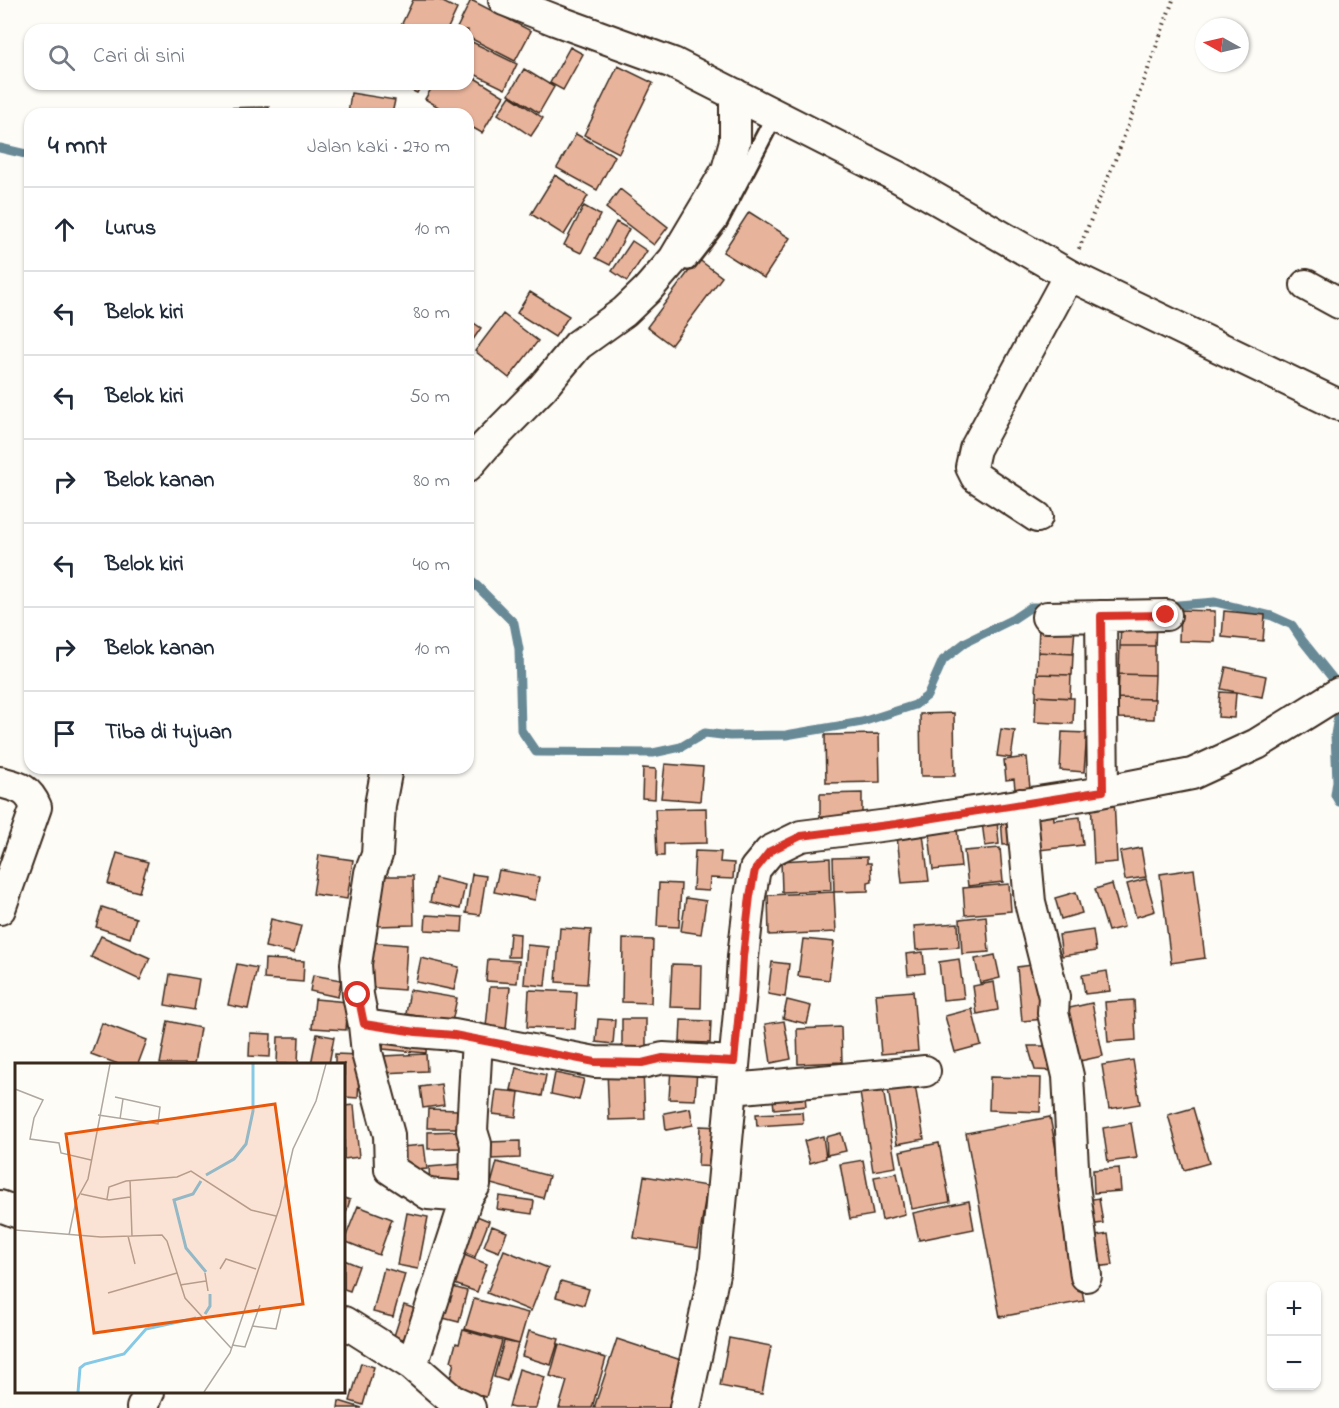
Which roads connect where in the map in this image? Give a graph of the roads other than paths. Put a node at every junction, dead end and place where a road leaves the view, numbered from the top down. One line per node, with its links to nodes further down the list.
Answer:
1 (504, 0): 2 (street)
2 (735, 94): 3 (street); 9 (street)
3 (774, 115): 4 (lane); 5 (street)
4 (688, 262)
5 (1069, 275): 8 (street); 10 (street)
6 (1306, 285): 7 (street)
7 (1339, 303)
8 (1339, 405)
9 (474, 459)
10 (1037, 517)
11 (1166, 615): 13 (street)
12 (1047, 616): 13 (street)
13 (1101, 616): 17 (street)
14 (1339, 693): 17 (street)
15 (386, 774): 20 (street)
16 (0, 783): 19 (street)
17 (1103, 791): 18 (street)
18 (1021, 804): 23 (street); 27 (street)
19 (0, 909)
20 (364, 1024): 21 (street); 24 (street)
21 (477, 1039): 23 (street); 24 (street)
22 (926, 1071): 23 (street)
23 (733, 1076): 33 (street)
24 (467, 1197): 29 (street)
25 (0, 1206): 26 (street)
26 (15, 1212)
27 (1086, 1276)
28 (345, 1323): 29 (street)
29 (412, 1365): 32 (street)
30 (149, 1393): 31 (street)
31 (142, 1408)
32 (470, 1408)
33 (685, 1408)

